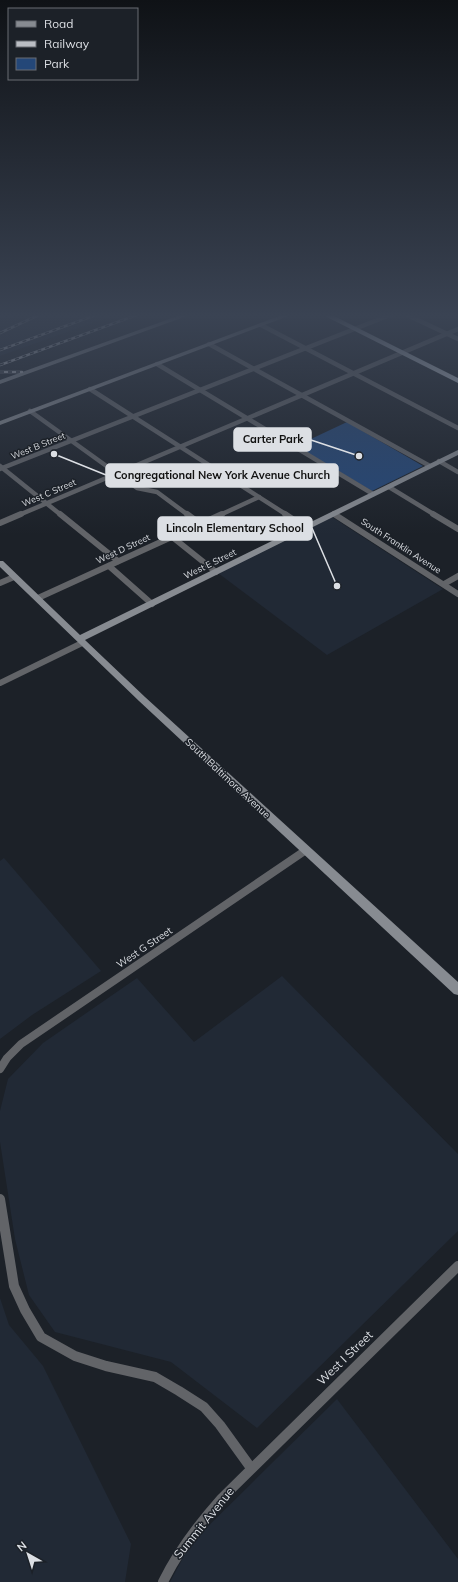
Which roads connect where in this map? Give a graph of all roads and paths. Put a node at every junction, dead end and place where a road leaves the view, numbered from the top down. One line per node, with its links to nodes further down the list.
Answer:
1 (96, 387): 7 (street)
2 (195, 387): 8 (street)
3 (208, 387): 8 (street, West B Street)
4 (287, 387): 9 (street)
5 (321, 387): 9 (street, West C Street)
6 (380, 387): 14 (street)
7 (90, 389): 10 (street); 11 (street)
8 (200, 390): 11 (street, West B Street); 12 (street)
9 (302, 395): 12 (street, West C Street); 19 (street)
10 (30, 411): 13 (street); 15 (street)
11 (133, 417): 15 (street, West B Street); 16 (street)
12 (248, 418): 16 (street, West C Street); 24 (street)
13 (0, 423)
14 (458, 428)
15 (71, 441): 20 (street, West B Street); 22 (street)
16 (178, 447): 22 (street, West C Street); 25 (street)
17 (458, 452): 18 (street, West E Street)
18 (439, 462): 19 (street, West E Street); 21 (street)
19 (430, 466): 23 (street, West E Street)
20 (1, 468): 26 (street)
21 (458, 472)
22 (116, 474): 26 (street, West C Street); 29 (street)
23 (389, 487): 24 (street, West E Street); 31 (street)
24 (373, 494): 27 (street, West E Street)
25 (259, 497): 29 (street, West D Street); 30 (street)
26 (47, 503): 28 (street, West C Street); 33 (street)
27 (334, 514): 30 (street, West E Street); 40 (street, South Franklin Avenue)
28 (0, 523)
29 (199, 523): 32 (street, West D Street)
30 (306, 528): 36 (street, West E Street)
31 (458, 529)
32 (171, 536): 33 (street, West D Street); 36 (street)
33 (118, 561): 35 (street, West D Street)
34 (0, 563): 37 (street, South Baltimore Avenue)
35 (109, 566): 42 (street, West D Street); 43 (street)
36 (216, 572): 43 (street, West E Street)
37 (14, 576): 39 (street); 42 (street, South Baltimore Avenue)
38 (458, 576): 40 (street)
39 (0, 583)
40 (444, 584): 41 (street, South Franklin Avenue)
41 (458, 594)
42 (38, 598): 44 (street, South Baltimore Avenue)
43 (152, 604): 44 (street, West E Street)
44 (80, 641): 45 (street, West E Street); 46 (street, South Baltimore Avenue)
45 (0, 683)
46 (306, 850): 47 (street, South Baltimore Avenue); 48 (street, West G Street)
47 (458, 990)
48 (0, 1069)
49 (0, 1199): 51 (street)
50 (458, 1266): 51 (street, West I Street)
51 (251, 1468): 52 (street, Summit Avenue)
52 (162, 1582)

